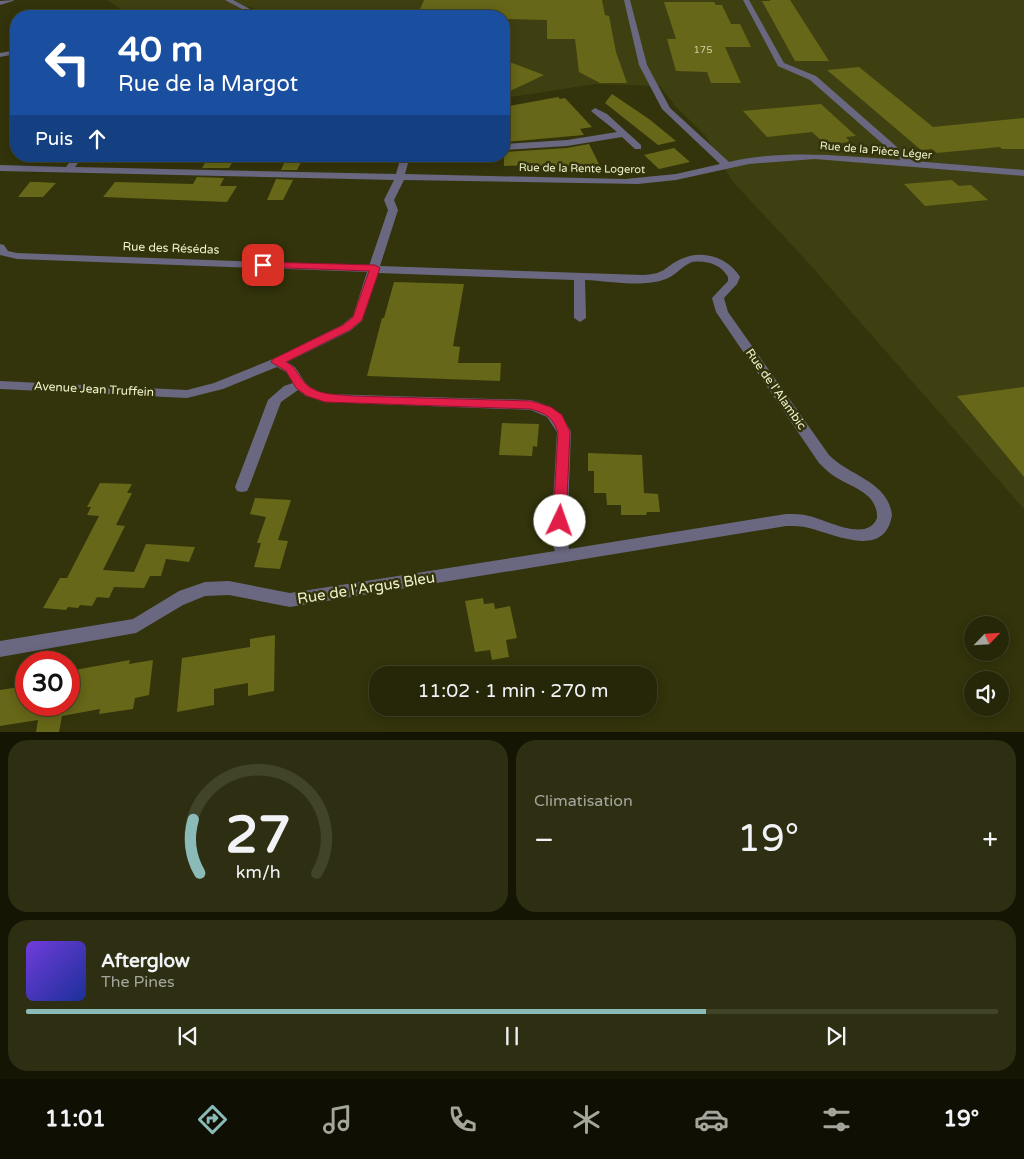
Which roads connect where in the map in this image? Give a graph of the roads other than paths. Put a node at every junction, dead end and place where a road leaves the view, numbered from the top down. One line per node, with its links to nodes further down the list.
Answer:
1 (11, 0): 5 (street)
2 (228, 0): 6 (street)
3 (627, 0): 14 (street)
4 (746, 0): 13 (street)
5 (0, 4)
6 (248, 10)
7 (595, 111): 8 (street)
8 (624, 134): 9 (street); 10 (street)
9 (510, 147)
10 (638, 147)
11 (74, 162): 16 (street)
12 (404, 162): 19 (street, Avenue Jean Truffein)
13 (911, 164): 14 (street, Rue de la Pièce Léger); 18 (street, Rue de la Pièce Léger)
14 (727, 166): 17 (street, Rue de la Pièce Léger)
15 (0, 168): 16 (street, Rue de la Rente Logerot)
16 (68, 170): 19 (street, Rue de la Rente Logerot)
17 (712, 171): 19 (street, Rue de la Rente Logerot)
18 (1024, 173)
19 (400, 176): 21 (street, Avenue Jean Truffein)
20 (0, 247): 21 (street, Rue des Résédas)
21 (375, 268): 22 (street, Rue de l'Alambic); 24 (street, Avenue Jean Truffein)
22 (579, 277): 23 (street); 28 (street, Rue de l'Alambic)
23 (580, 318)
24 (277, 362): 25 (street, Avenue Jean Truffein); 26 (street)
25 (0, 385)
26 (300, 385): 27 (street); 28 (street)
27 (242, 487)
28 (564, 557): 29 (street, Rue de l'Argus Bleu)
29 (0, 649)

